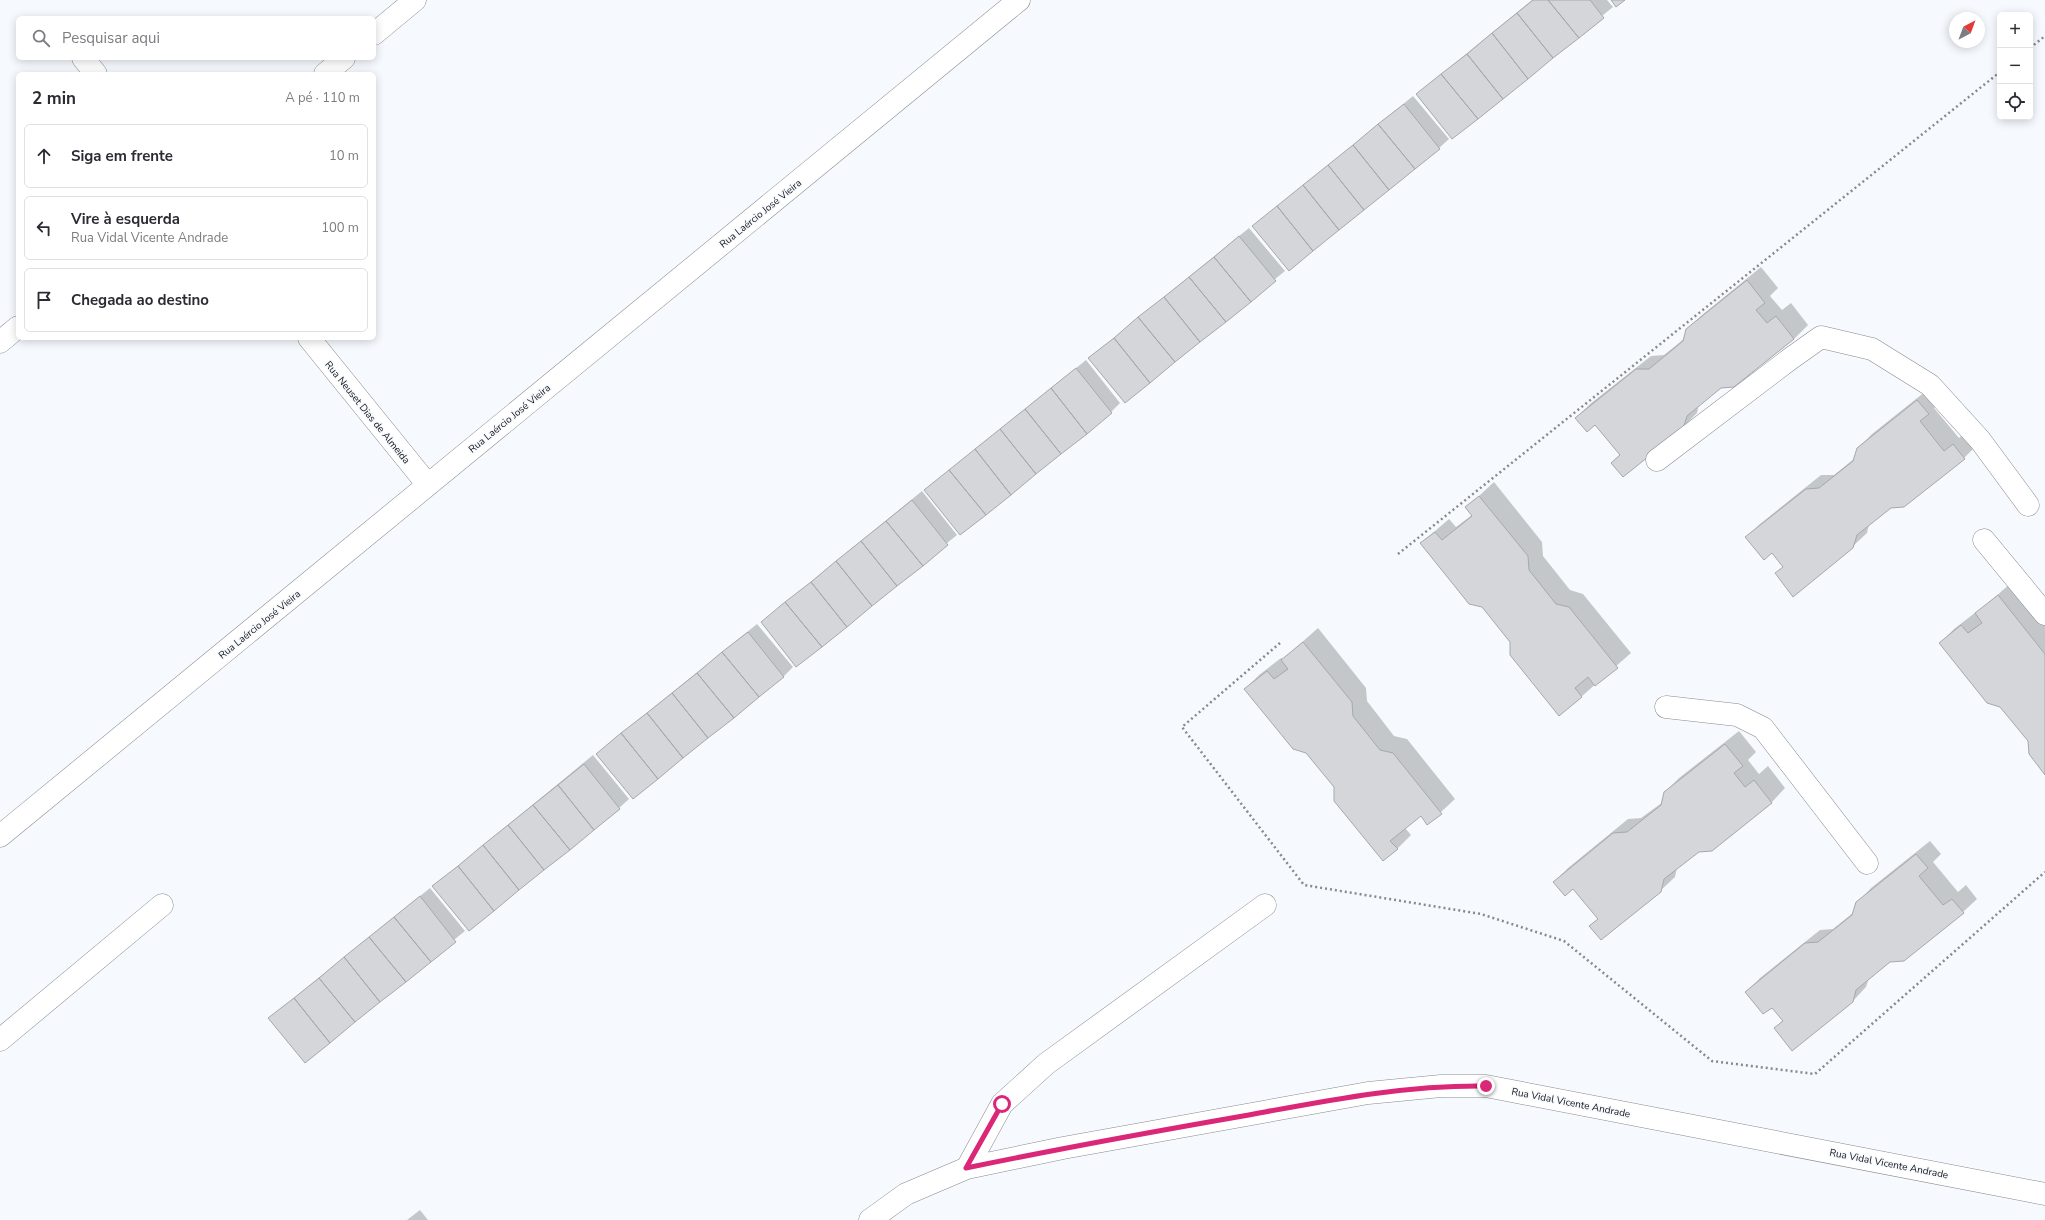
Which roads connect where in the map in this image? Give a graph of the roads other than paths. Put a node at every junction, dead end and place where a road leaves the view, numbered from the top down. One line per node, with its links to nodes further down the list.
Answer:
1 (415, 0): 3 (street)
2 (1019, 0): 12 (street, Rua Laércio José Vieira)
3 (376, 32)
4 (85, 60): 6 (street)
5 (342, 60): 7 (street)
6 (94, 72)
7 (327, 72)
8 (16, 329): 10 (street)
9 (311, 340): 12 (street, Rua Neuset Dias de Almeida)
10 (0, 342)
11 (1657, 460): 13 (street)
12 (428, 485): 17 (street, Rua Laércio José Vieira)
13 (2028, 505)
14 (1984, 540): 15 (street)
15 (2045, 614)
16 (1666, 707): 18 (street)
17 (0, 836)
18 (1867, 863)
19 (162, 905): 21 (street)
20 (1264, 905): 22 (street)
21 (0, 1040)
22 (966, 1168): 23 (street, Rua Vidal Vicente Andrade); 24 (street, Rua Vidal Vicente Andrade)
23 (2045, 1194)
24 (870, 1220)

